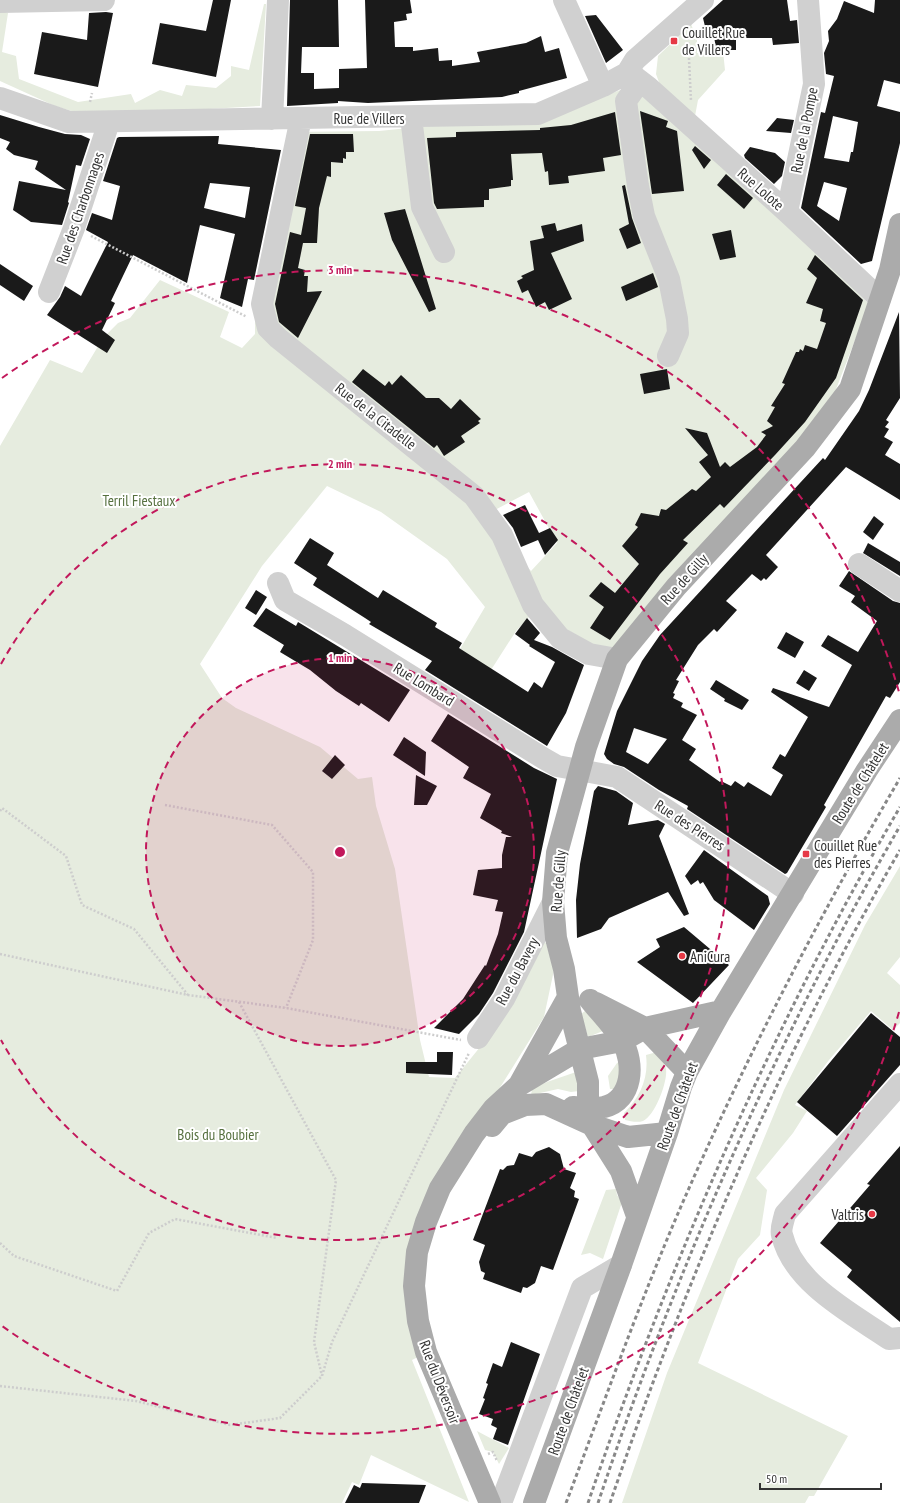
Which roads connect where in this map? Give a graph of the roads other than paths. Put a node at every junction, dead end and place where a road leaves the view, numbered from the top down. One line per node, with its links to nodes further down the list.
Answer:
1 (104, 0): 6 (street)
2 (278, 0): 12 (street)
3 (564, 0): 8 (street)
4 (703, 0): 7 (street, Rue de Villers)
5 (808, 0): 14 (street, Rue de la Pompe)
6 (0, 2)
7 (634, 77): 8 (street, Rue de Villers); 14 (street, Rue Lolote); 19 (street)
8 (603, 86): 11 (street, Rue de Villers)
9 (0, 98): 13 (street, Rue de Villers)
10 (302, 118): 11 (street, Rue de Villers); 12 (street, Rue de Villers); 23 (street, Rue de la Citadelle)
11 (411, 118): 16 (street)
12 (272, 120): 13 (street, Rue de Villers)
13 (109, 122): 17 (street, Rue des Charbonnages)
14 (787, 212): 18 (street, Rue Lolote)
15 (900, 224): 18 (main road, Rue de Gilly)
16 (444, 252)
17 (49, 292)
18 (880, 299): 23 (main road, Rue de Gilly)
19 (668, 356)
20 (859, 564): 22 (street)
21 (278, 583): 25 (street, Rue Lombard)
22 (900, 591)
23 (617, 659): 25 (main road, Rue de Gilly)
24 (900, 720): 26 (main road, Route de Châtelet)
25 (580, 769): 26 (street, Rue des Pierres); 27 (main road, Rue de Gilly)
26 (793, 894): 31 (main road, Route de Châtelet)
27 (554, 902): 28 (main road, Rue de Gilly); 34 (street, Rue du Bavery)
28 (564, 969): 29 (main road, Rue de Gilly); 30 (main road)
29 (568, 997): 35 (main road, Rue de Gilly); 38 (main road)
30 (590, 1000): 32 (main road); 33 (main road)
31 (721, 1011): 32 (main road, Rue du Déversoir); 36 (main road, Route de Châtelet)
32 (645, 1028): 33 (main road, Rue du Déversoir); 36 (main road)
33 (622, 1041): 35 (main road, Rue du Déversoir); 39 (main road)
34 (472, 1043)
35 (580, 1049): 38 (main road, Rue du Déversoir); 39 (main road, Rue de Gilly)
36 (687, 1072): 40 (main road, Route de Châtelet)
37 (900, 1084): 44 (street)
38 (518, 1086): 41 (main road, Rue du Déversoir)
39 (590, 1117): 40 (main road, Rue du Déversoir); 41 (main road, Rue du Déversoir); 42 (main road)
40 (667, 1133): 42 (main road, Route de Châtelet)
41 (440, 1188): 45 (main road, Rue du Déversoir)
42 (637, 1216): 43 (main road, Route de Châtelet)
43 (621, 1266): 46 (street); 47 (main road, Route de Châtelet)
44 (900, 1338)
45 (490, 1503)
46 (501, 1503)
47 (534, 1503)

